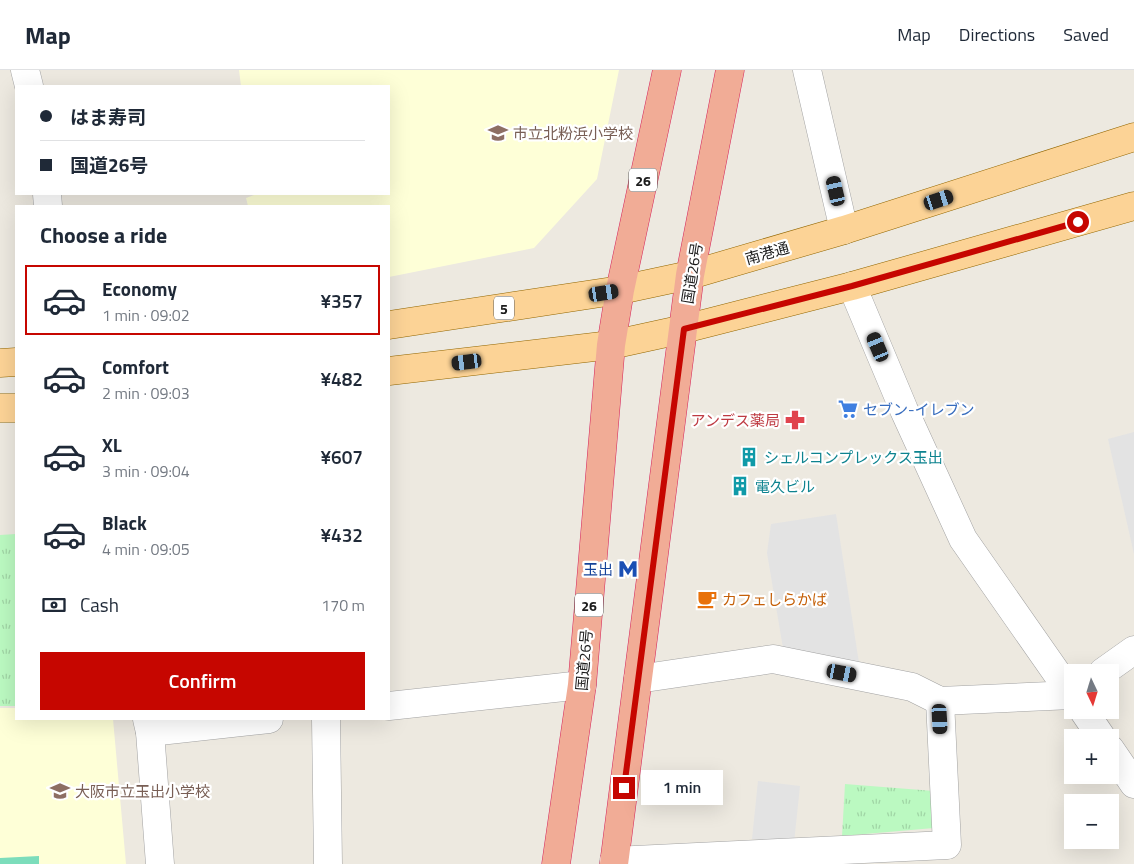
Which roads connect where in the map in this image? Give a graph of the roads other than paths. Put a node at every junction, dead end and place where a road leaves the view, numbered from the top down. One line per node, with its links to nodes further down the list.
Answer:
1 (25, 70): 5 (street)
2 (667, 70): 11 (highway, 国道26号 / 26)
3 (730, 70): 9 (highway, 国道26号)
4 (807, 70): 8 (street)
5 (28, 85)
6 (1134, 138): 8 (main road, 南港通 / 5)
7 (1134, 206): 10 (main road)
8 (844, 230): 9 (main road, 南港通 / 5)
9 (690, 275): 11 (main road, 南港通 / 5); 13 (highway, 国道26号)
10 (852, 286): 13 (main road); 23 (street)
11 (620, 290): 12 (main road, 南港通 / 5); 14 (highway, 国道26号 / 26)
12 (390, 325)
13 (684, 329): 14 (main road); 22 (highway, 国道26号)
14 (610, 344): 17 (main road); 24 (highway, 国道26号 / 26)
15 (15, 362): 16 (main road)
16 (0, 363)
17 (390, 371)
18 (0, 408): 19 (main road)
19 (15, 408)
20 (1134, 650): 21 (street)
21 (1114, 664)
22 (638, 679): 26 (street); 33 (highway, 国道26号)
23 (1064, 684)
24 (582, 685): 27 (street); 36 (highway, 国道26号 / 26)
25 (1064, 695): 26 (street)
26 (940, 701): 33 (street)
27 (390, 706)
28 (252, 720): 30 (street)
29 (326, 720): 35 (street)
30 (149, 726): 34 (street)
31 (1119, 762): 32 (street)
32 (1134, 784)
33 (614, 862)
34 (160, 864)
35 (328, 864)
36 (556, 864)

